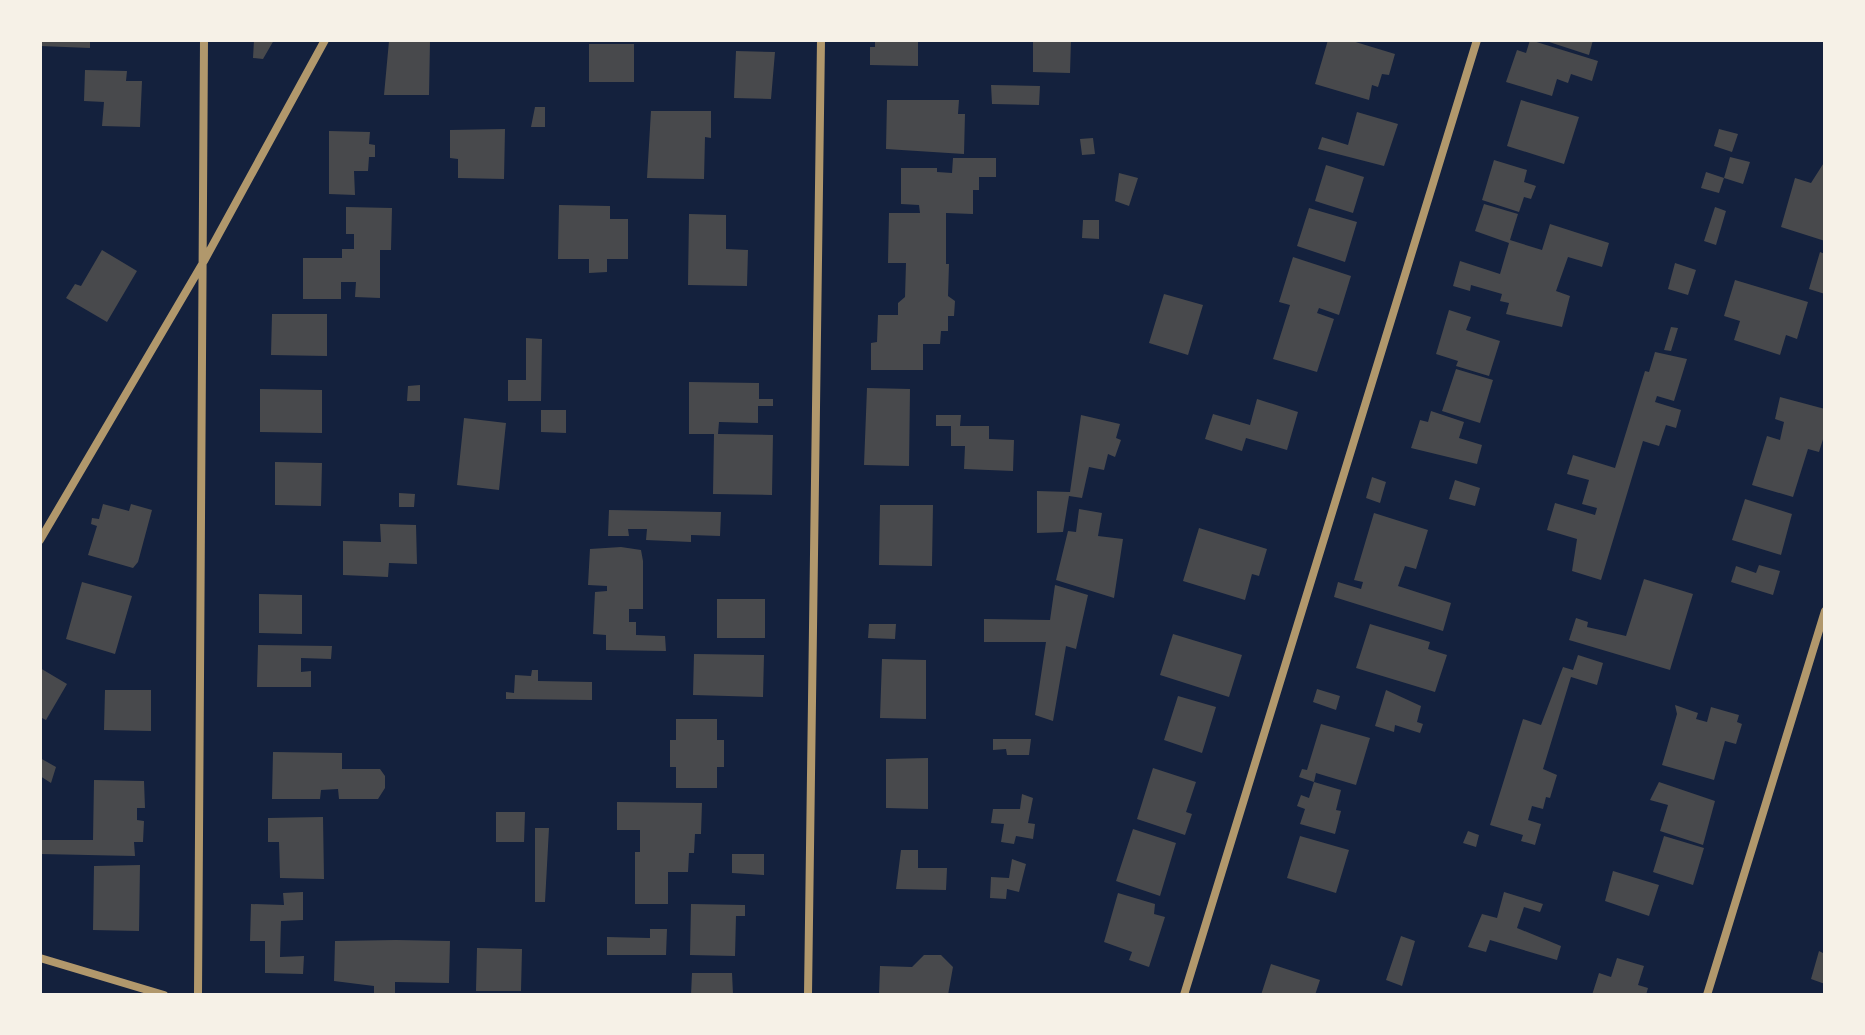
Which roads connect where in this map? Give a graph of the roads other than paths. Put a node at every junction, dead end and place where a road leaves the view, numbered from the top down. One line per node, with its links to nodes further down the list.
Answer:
1 (204, 40): 5 (street)
2 (325, 40): 5 (street)
3 (821, 40): 11 (street)
4 (1477, 40): 12 (street)
5 (204, 261): 6 (street); 10 (street)
6 (40, 540)
7 (1825, 611): 13 (street)
8 (40, 958): 9 (street)
9 (164, 995)
10 (198, 995)
11 (808, 995)
12 (1184, 995)
13 (1707, 995)

